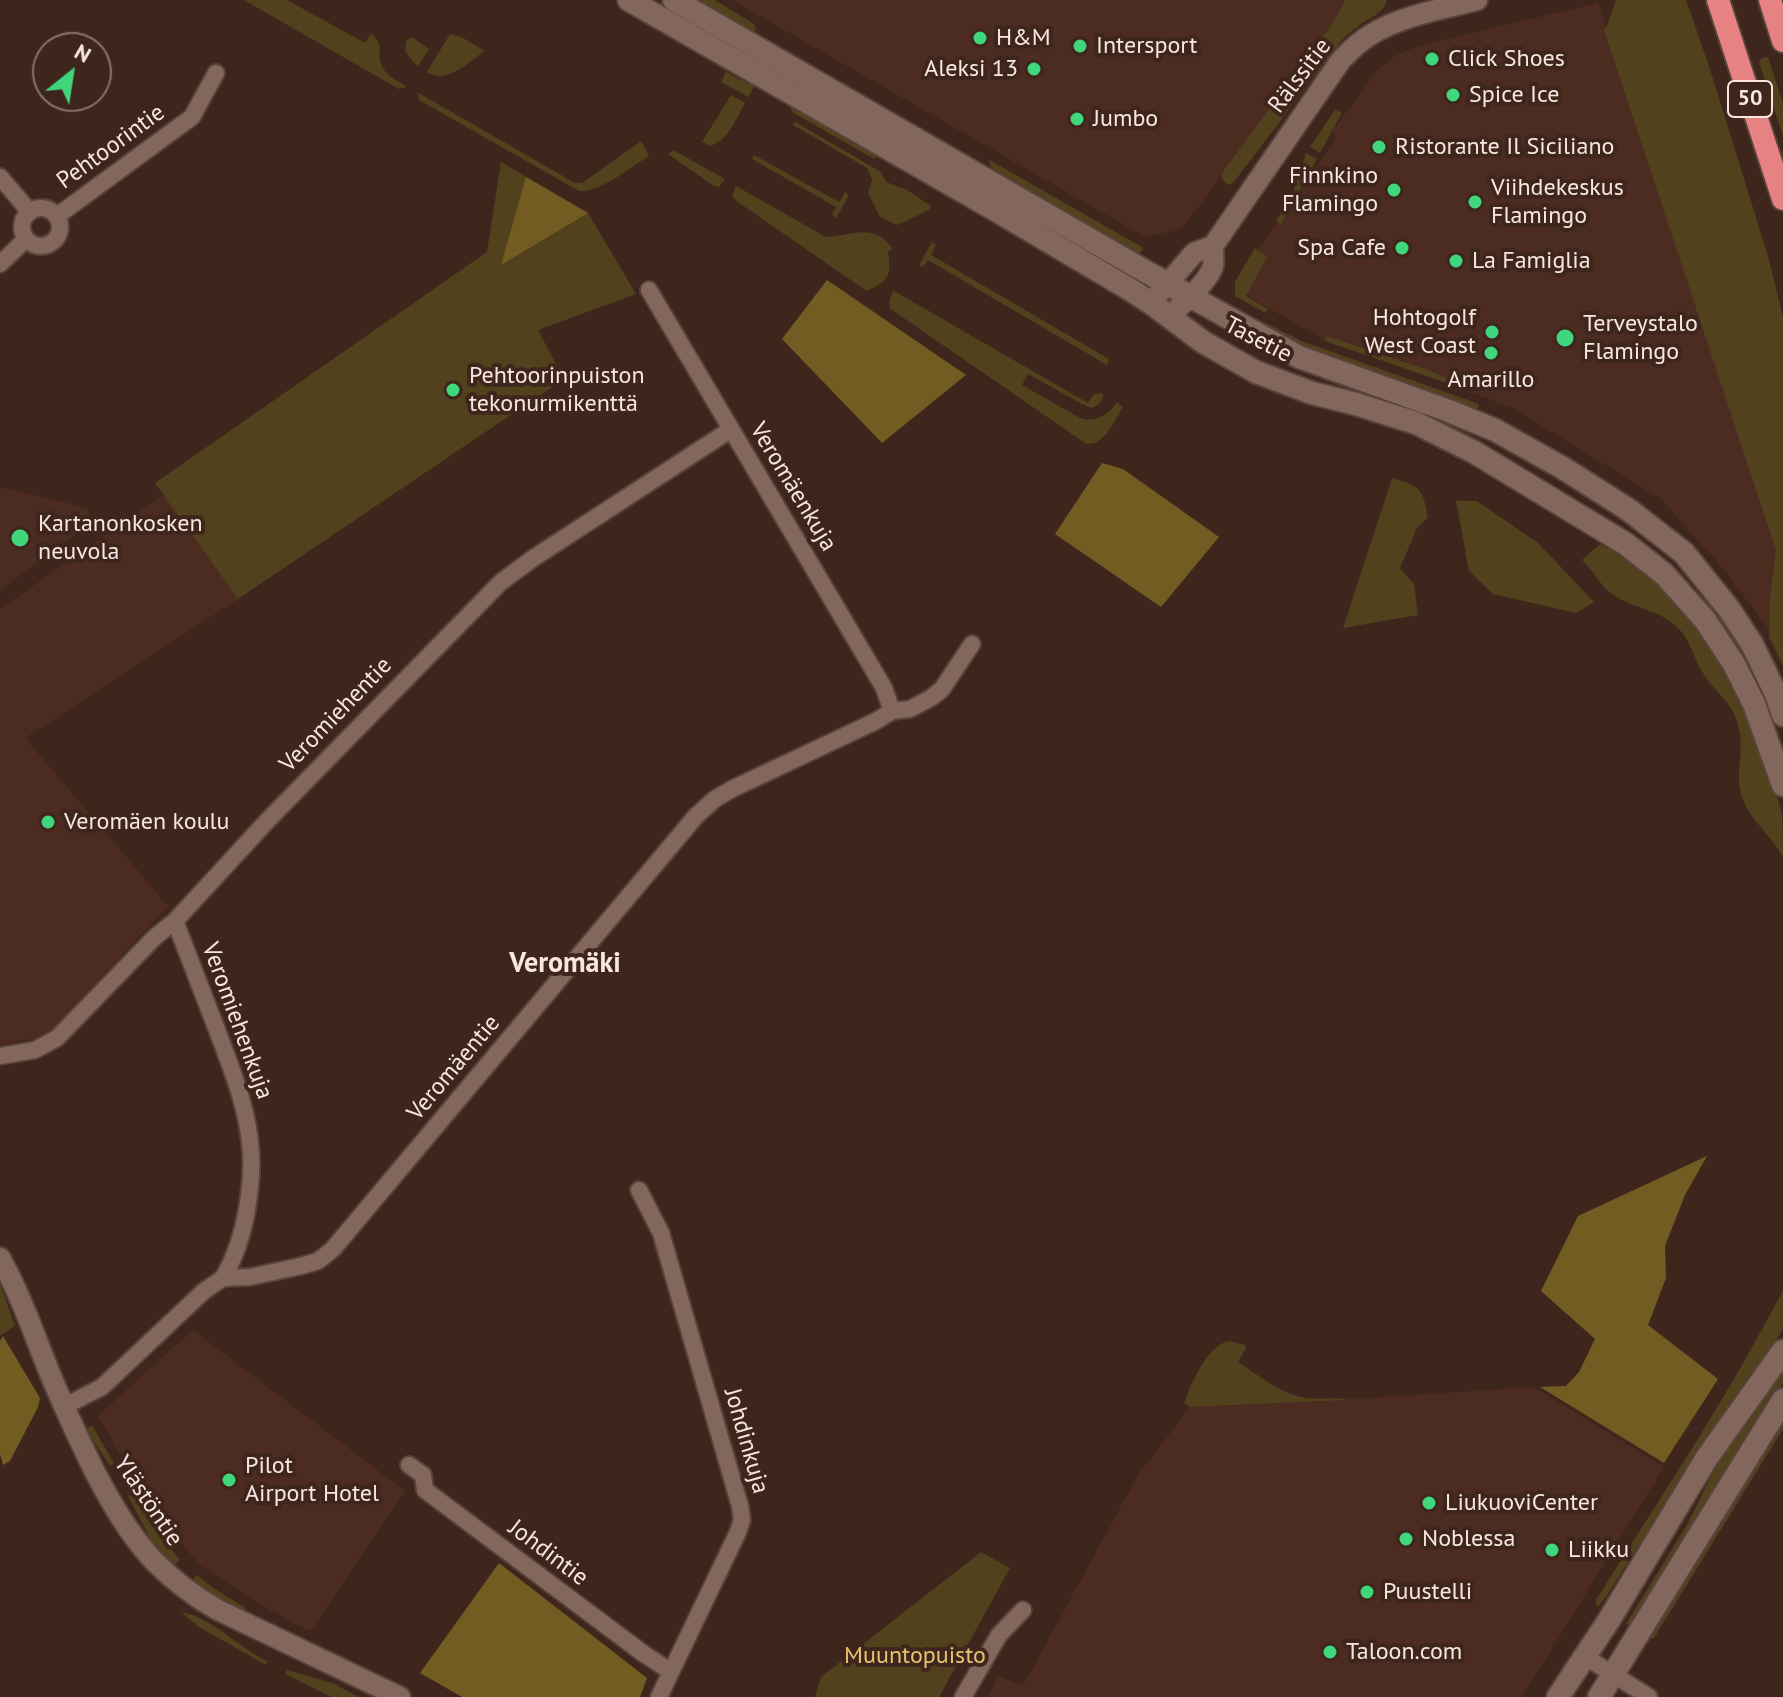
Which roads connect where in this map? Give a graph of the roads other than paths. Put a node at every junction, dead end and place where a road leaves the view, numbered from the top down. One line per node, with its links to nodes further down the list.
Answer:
1 (629, 0): 18 (main road, Tasetie)
2 (674, 0): 15 (main road, Tasetie)
3 (1477, 0): 13 (street, Rälssitie)
4 (1718, 0): 9 (highway, 50)
5 (1770, 0): 6 (highway)
6 (1783, 41)
7 (216, 73): 11 (street, Pehtoorintie)
8 (0, 177): 10 (street)
9 (1783, 199)
10 (30, 212): 11 (street); 12 (street)
11 (57, 216): 12 (street)
12 (26, 239): 14 (street)
13 (1213, 246): 15 (street, Rälssitie); 17 (street, Rälssitie)
14 (0, 264)
15 (1168, 282): 17 (main road, Tasetie); 18 (street, Rälssitie)
16 (649, 290): 19 (street, Veromäenkuja)
17 (1191, 297): 18 (street, Rälssitie); 22 (main road, Tasetie)
18 (1160, 309): 23 (main road, Tasetie)
19 (730, 430): 21 (street, Veromäenkuja); 24 (street, Veromiehentie)
20 (972, 644): 21 (street, Veromäentie)
21 (892, 711): 28 (street, Veromäentie)
22 (1783, 715)
23 (1783, 785)
24 (175, 921): 25 (street, Veromiehentie); 28 (street, Veromiehenkuja)
25 (0, 1056)
26 (639, 1190): 35 (street, Johdinkuja)
27 (0, 1258): 31 (street, Ylästöntie)
28 (223, 1278): 31 (street)
29 (1783, 1351): 34 (main road)
30 (1783, 1400): 36 (main road)
31 (65, 1406): 37 (street, Ylästöntie)
32 (409, 1465): 35 (street, Johdintie)
33 (1023, 1610): 39 (street)
34 (1584, 1656): 36 (street); 40 (main road)
35 (670, 1671): 38 (street, Johdinkuja)
36 (1613, 1675): 41 (main road); 42 (street)
37 (400, 1697)
38 (659, 1697)
39 (963, 1697)
40 (1558, 1697)
41 (1599, 1697)
42 (1649, 1697)

